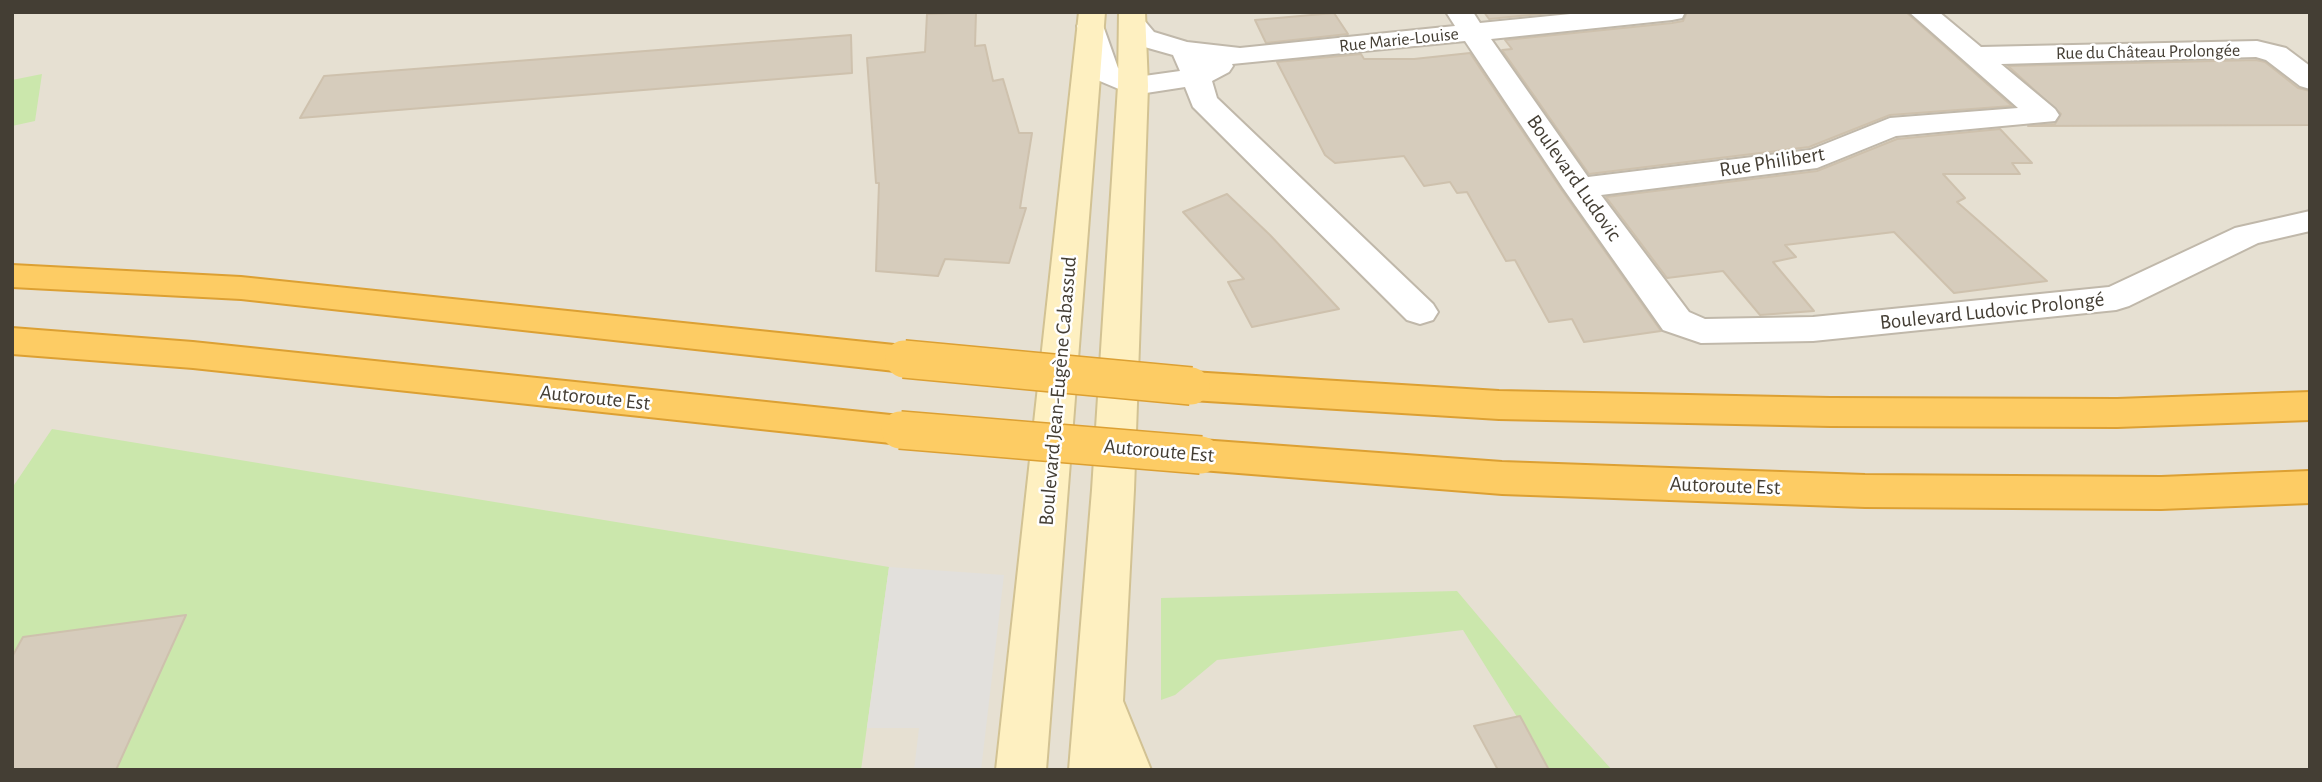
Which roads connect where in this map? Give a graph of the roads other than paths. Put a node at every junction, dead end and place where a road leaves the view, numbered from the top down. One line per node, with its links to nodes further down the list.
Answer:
1 (1672, 12): 5 (street, Rue Marie-Louise)
2 (1922, 12): 6 (street)
3 (1091, 19): 9 (street); 19 (street, Boulevard Jean-Eugène Cabassud)
4 (1132, 19): 7 (street); 9 (street)
5 (1465, 22): 7 (street, Rue Marie-Louise); 10 (street, Boulevard Ludovic)
6 (1977, 56): 8 (street, Rue du Château Prolongée); 10 (street, Rue Philibert)
7 (1191, 63): 9 (street); 13 (street)
8 (2310, 80)
9 (1133, 86): 18 (street)
10 (1579, 188): 14 (street, Boulevard Ludovic)
11 (2310, 221): 14 (street, Boulevard Ludovic Prolongé)
12 (12, 276): 16 (highway, bridge)
13 (1420, 312)
14 (1701, 331)
15 (12, 341): 17 (highway, Autoroute Est, bridge)
16 (2310, 406)
17 (2310, 487)
18 (1099, 699): 22 (street); 23 (street)
19 (1028, 711): 20 (street, Boulevard Jean-Eugène Cabassud); 21 (street)
20 (1021, 770)
21 (1037, 770)
22 (1094, 770)
23 (1126, 770)

